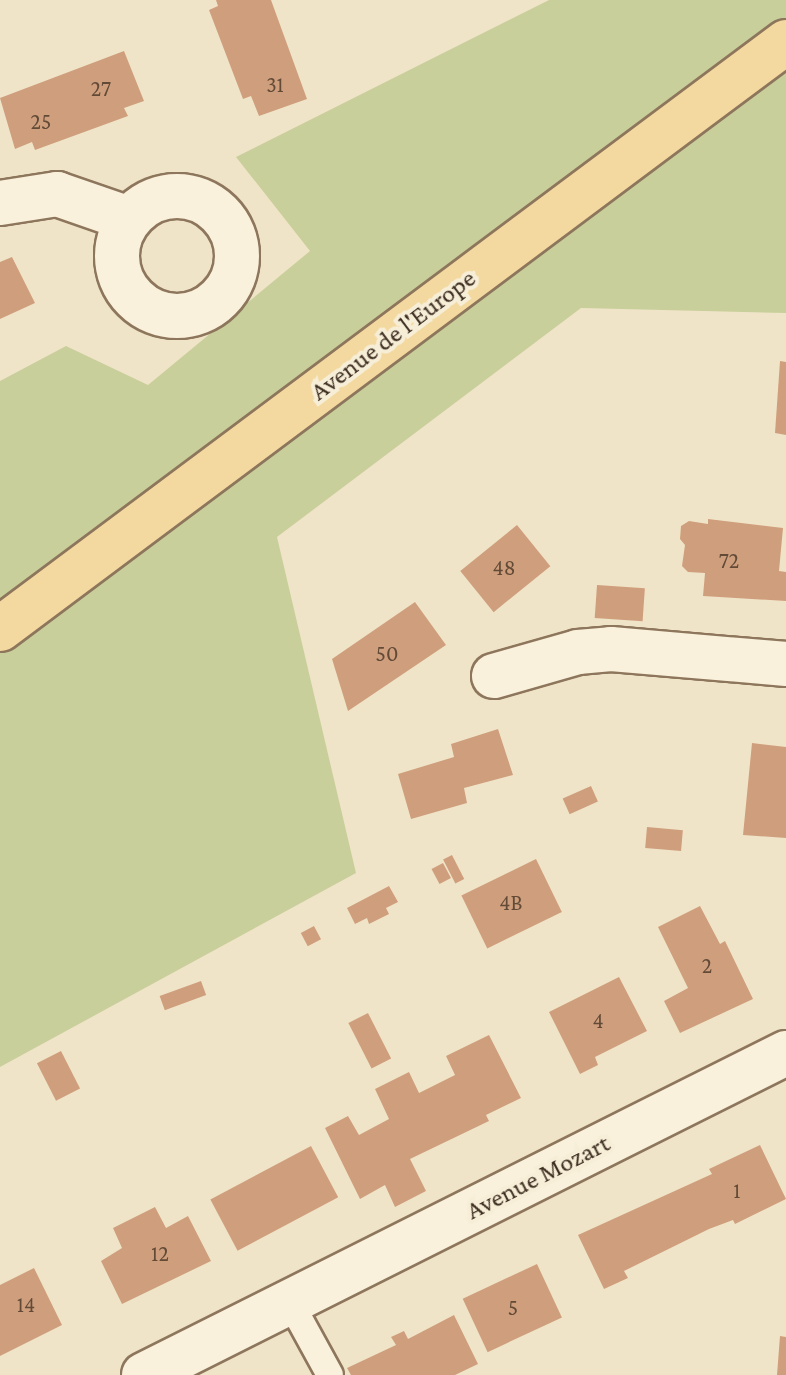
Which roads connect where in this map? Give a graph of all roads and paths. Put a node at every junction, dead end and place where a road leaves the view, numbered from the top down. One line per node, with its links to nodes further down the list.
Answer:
1 (786, 42): 4 (main road, Avenue de l'Europe)
2 (0, 203): 3 (street)
3 (129, 219)
4 (0, 629)
5 (786, 664): 6 (street)
6 (494, 676)
7 (786, 1053): 8 (street, Avenue Mozart)
8 (290, 1302): 9 (street, Avenue Mozart); 10 (lane)
9 (144, 1375)
10 (330, 1375)

